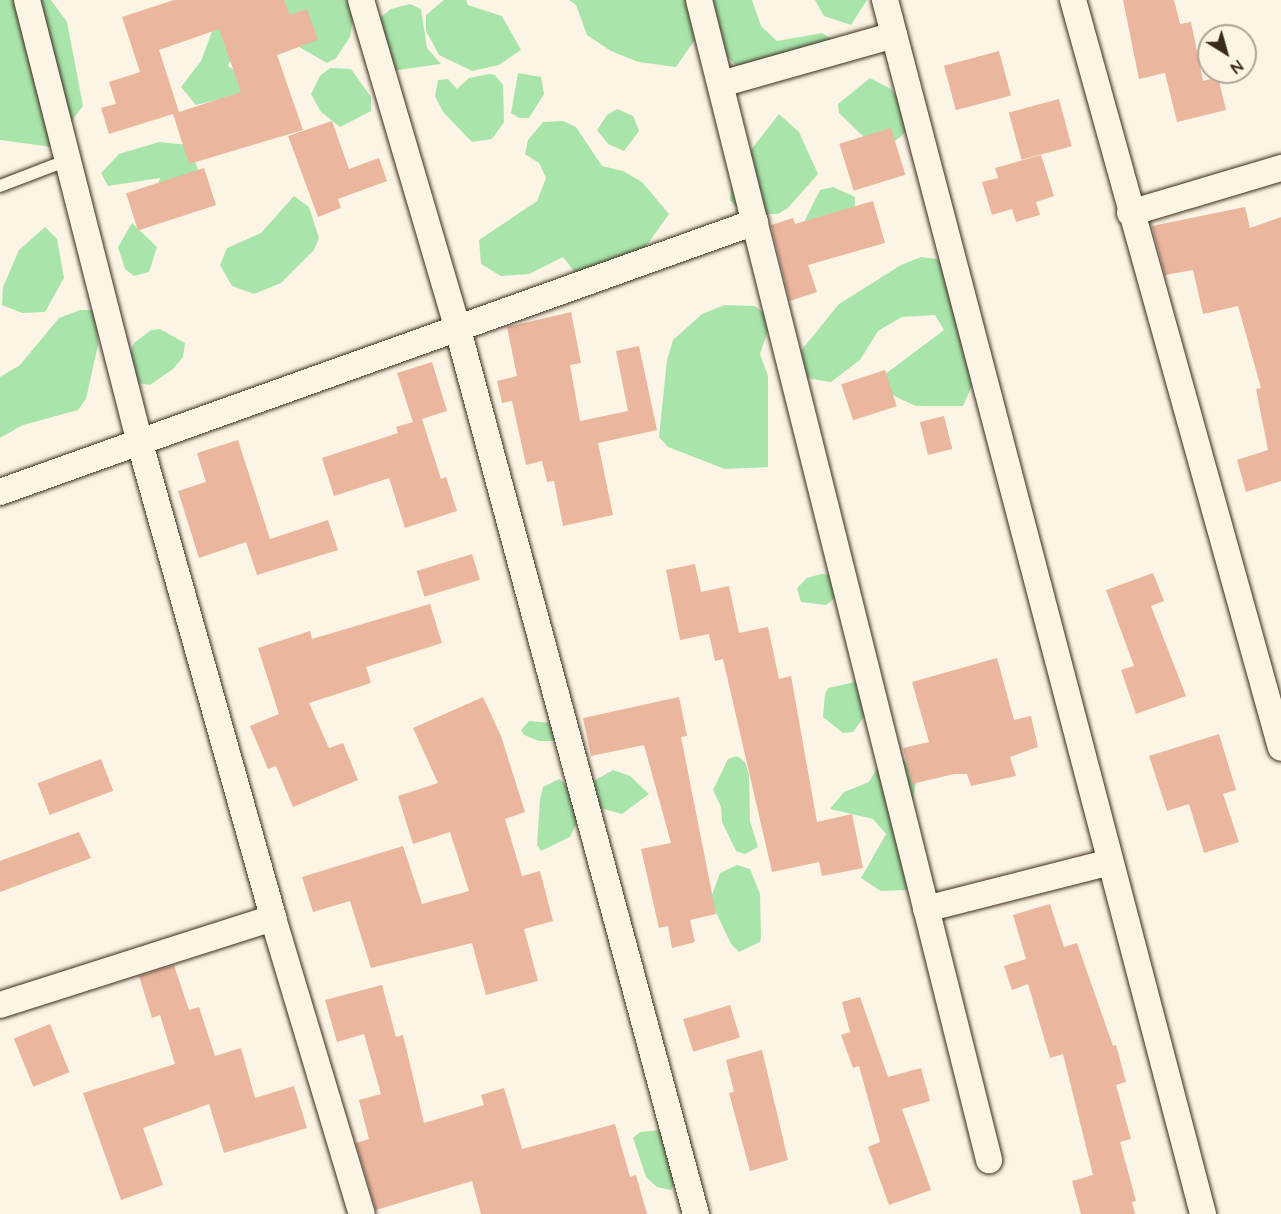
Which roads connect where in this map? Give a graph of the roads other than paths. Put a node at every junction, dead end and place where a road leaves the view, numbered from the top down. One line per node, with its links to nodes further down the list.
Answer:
1 (27, 0): 8 (street)
2 (361, 0): 13 (street)
3 (699, 0): 7 (street)
4 (885, 0): 6 (street)
5 (1073, 0): 11 (street)
6 (894, 35): 7 (street); 17 (street)
7 (721, 84): 12 (street)
8 (68, 160): 10 (lane); 14 (street)
9 (1281, 168): 11 (street)
10 (0, 186)
11 (1130, 213): 16 (street)
12 (755, 222): 13 (street); 18 (street)
13 (458, 326): 14 (street); 23 (street)
14 (139, 440): 15 (street); 19 (street)
15 (0, 492)
16 (1281, 748)
17 (1110, 862): 18 (street); 24 (street)
18 (926, 909): 21 (street)
19 (273, 918): 20 (street); 22 (street)
20 (0, 1005)
21 (989, 1160)
22 (362, 1214)
23 (696, 1214)
24 (1203, 1214)

